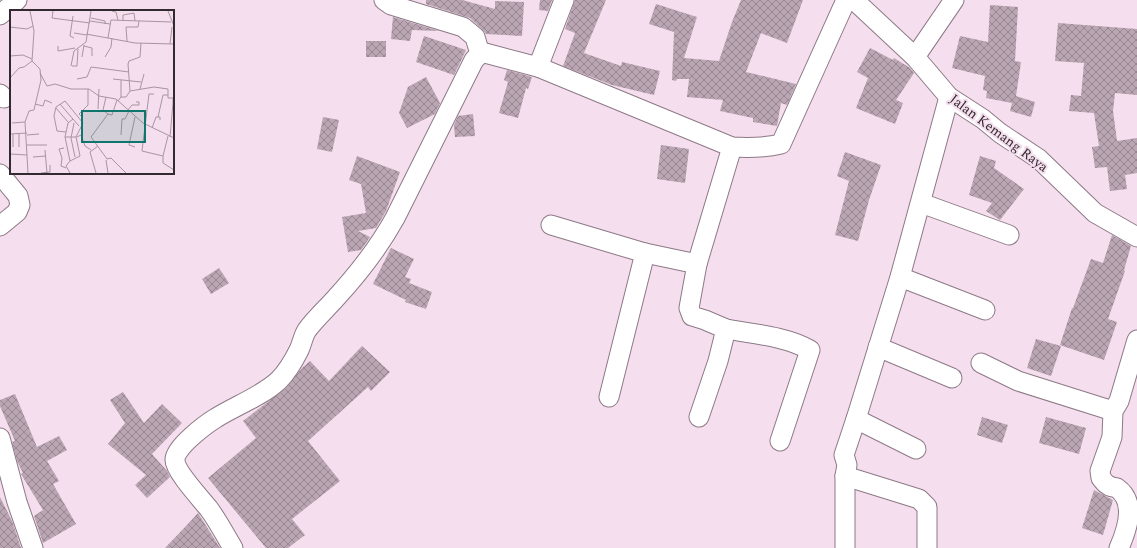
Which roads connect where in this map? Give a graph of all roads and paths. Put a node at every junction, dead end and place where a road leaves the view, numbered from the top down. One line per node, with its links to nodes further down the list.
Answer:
1 (18, 0): 7 (street)
2 (384, 0): 8 (street)
3 (564, 0): 10 (street)
4 (846, 0): 12 (street)
5 (854, 0): 9 (street, Jalan Kemang Raya)
6 (954, 0): 9 (street)
7 (0, 15)
8 (480, 54): 10 (street); 37 (street)
9 (916, 57): 11 (street, Jalan Kemang Raya)
10 (538, 67): 12 (street)
11 (949, 97): 14 (street); 18 (street, Jalan Kemang Raya)
12 (732, 147): 20 (street)
13 (0, 174): 16 (street)
14 (921, 203): 17 (street); 21 (street)
15 (551, 225): 19 (street)
16 (0, 226)
17 (1009, 235)
18 (1137, 237)
19 (645, 253): 20 (street); 28 (street)
20 (697, 264): 23 (street)
21 (900, 278): 22 (street); 25 (street)
22 (985, 310)
23 (726, 329): 30 (street); 33 (street)
24 (1137, 340): 29 (street)
25 (878, 347): 27 (street); 31 (street)
26 (981, 363): 29 (street)
27 (952, 378)
28 (610, 397)
29 (1113, 411): 40 (street)
30 (700, 417)
31 (856, 419): 34 (street); 35 (street)
32 (0, 438): 36 (street)
33 (780, 442)
34 (916, 449)
35 (845, 476): 38 (street); 39 (street)
36 (33, 548)
37 (233, 548)
38 (845, 548)
39 (927, 548)
40 (1118, 548)

